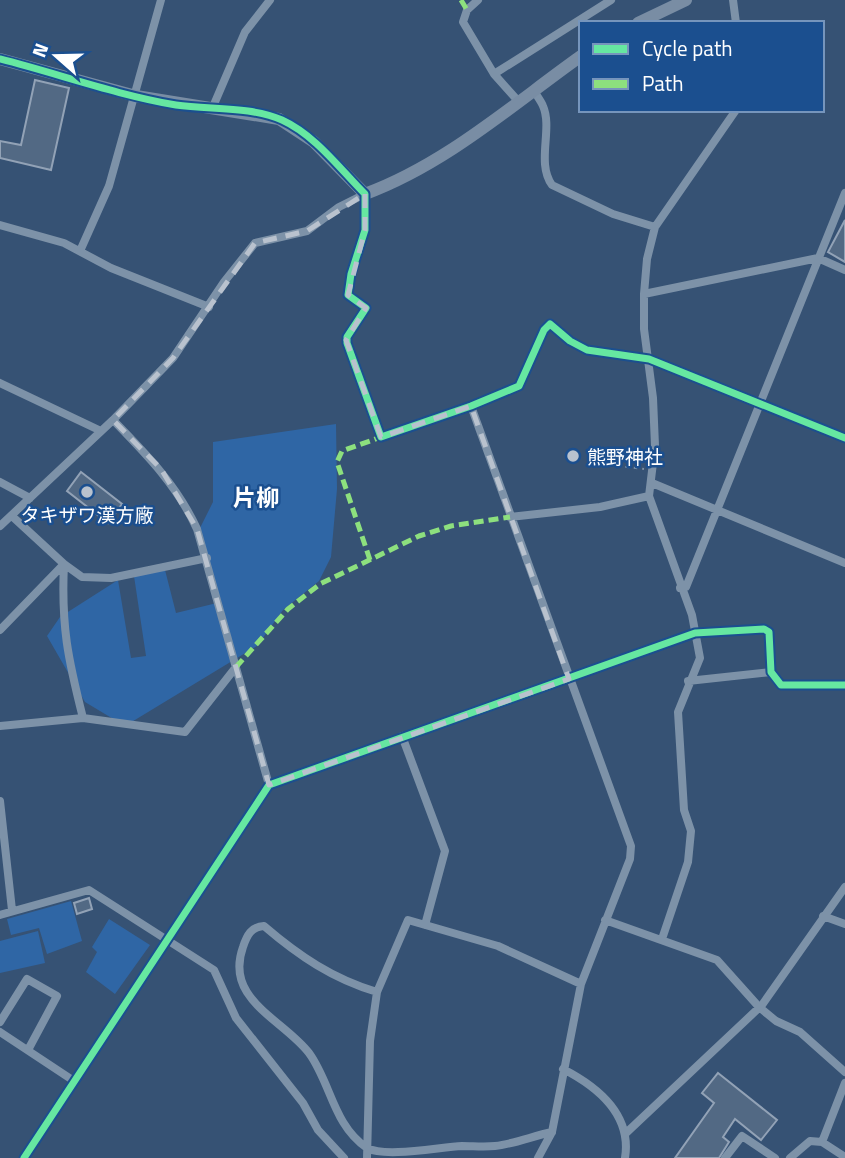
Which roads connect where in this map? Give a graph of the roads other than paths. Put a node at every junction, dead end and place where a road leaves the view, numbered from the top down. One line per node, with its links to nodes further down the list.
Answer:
1 (162, 0): 13 (street)
2 (270, 0): 15 (street)
3 (478, 0): 11 (street)
4 (611, 0): 11 (street)
5 (687, 0): 7 (street)
6 (733, 0): 8 (street)
7 (642, 21)
8 (736, 21)
9 (579, 57): 12 (street)
10 (0, 59): 13 (street)
11 (494, 74): 14 (street)
12 (534, 91): 14 (street); 20 (street)
13 (136, 96): 15 (street); 21 (street)
14 (519, 102): 18 (street)
15 (212, 109): 18 (street)
16 (735, 112): 20 (street)
17 (845, 193): 22 (street)
18 (365, 194): 25 (street); 29 (street)
19 (0, 225): 21 (street)
20 (655, 227): 24 (street)
21 (80, 251): 25 (street)
22 (818, 258): 23 (street); 24 (street); 28 (street)
23 (845, 270)
24 (644, 295): 26 (street)
25 (209, 307): 30 (street)
26 (649, 359): 28 (street); 29 (street); 34 (street)
27 (0, 383): 31 (street)
28 (759, 404): 32 (street); 37 (street)
29 (471, 407): 39 (street)
30 (113, 420): 31 (street); 41 (street)
31 (101, 431): 36 (street)
32 (845, 438)
33 (0, 482): 36 (street)
34 (652, 483): 35 (street); 37 (street)
35 (649, 496): 39 (street); 44 (street)
36 (30, 498): 38 (street)
37 (716, 510): 42 (street); 44 (street)
38 (13, 517): 40 (street); 43 (street)
39 (510, 517): 49 (street)
40 (0, 526)
41 (207, 558): 43 (street); 47 (street)
42 (845, 563)
43 (64, 564): 45 (street); 52 (street)
44 (680, 588): 46 (street)
45 (0, 630)
46 (695, 633): 48 (street); 49 (street); 50 (street)
47 (236, 667): 52 (street); 55 (street)
48 (771, 672): 50 (street); 51 (street)
49 (569, 679): 54 (street); 61 (street)
50 (688, 681): 65 (street)
51 (845, 685)
52 (83, 718): 53 (street)
53 (0, 726)
54 (402, 736): 55 (street); 63 (street)
55 (268, 785): 64 (street)
56 (0, 801): 58 (street)
57 (845, 887): 60 (street)
58 (12, 910): 59 (street); 64 (street)
59 (0, 915)
60 (823, 916): 62 (street); 68 (street)
61 (605, 920): 65 (street); 66 (street)
62 (845, 924)
63 (425, 925): 66 (street); 67 (street)
64 (166, 938): 74 (street); 82 (street)
65 (662, 939): 68 (street)
66 (581, 984): 72 (street)
67 (377, 992): 79 (street); 79 (street)
68 (760, 1007): 73 (street); 77 (street)
69 (0, 1023): 71 (street)
70 (2, 1035): 71 (street)
71 (28, 1050): 74 (street)
72 (563, 1069): 76 (street); 77 (street)
73 (845, 1072)
74 (75, 1081): 81 (street)
75 (845, 1083): 78 (street)
76 (552, 1132): 79 (street); 83 (street)
77 (625, 1134): 84 (street)
78 (822, 1142): 80 (street); 87 (street)
79 (367, 1153)
80 (845, 1157)
81 (24, 1158)
82 (344, 1158)
83 (538, 1158)
84 (625, 1158)
85 (725, 1158): 86 (street)
86 (775, 1158)
87 (790, 1158)

